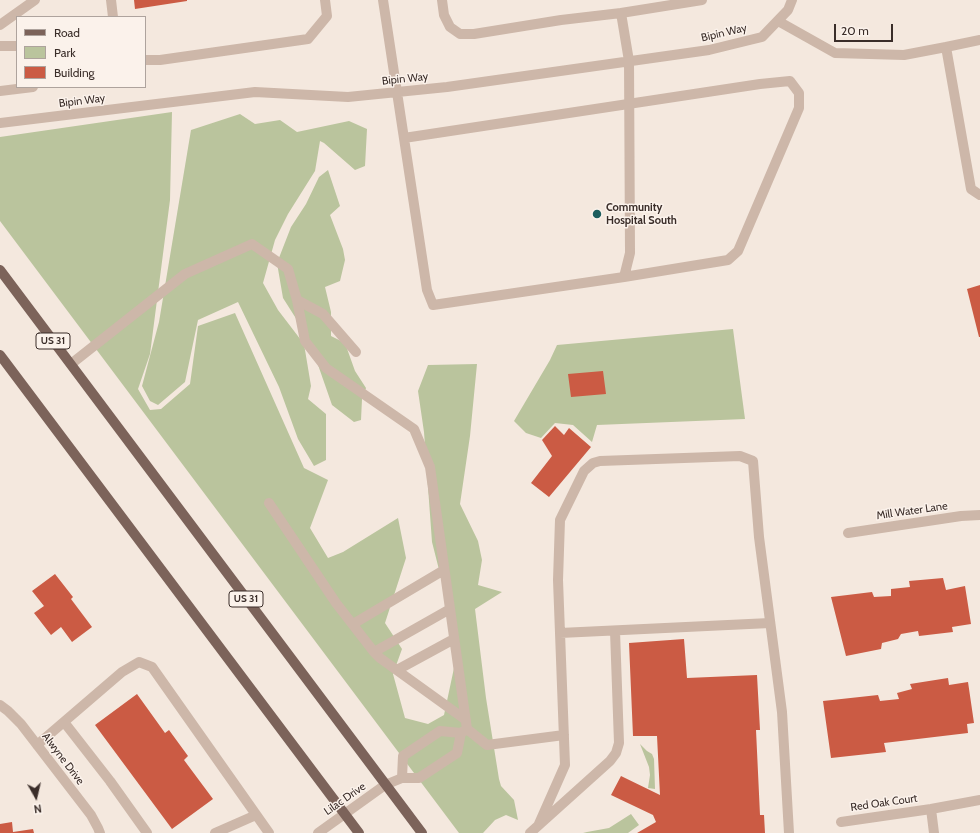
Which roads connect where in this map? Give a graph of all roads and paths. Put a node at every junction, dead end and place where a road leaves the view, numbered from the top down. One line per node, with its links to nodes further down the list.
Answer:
1 (35, 0): 11 (street)
2 (111, 0): 9 (street)
3 (325, 0): 16 (street)
4 (383, 0): 20 (street)
5 (442, 0): 8 (street)
6 (702, 0): 8 (street)
7 (792, 0): 10 (street, Bipin Way)
8 (621, 13): 17 (street)
9 (113, 16)
10 (778, 21): 15 (street); 17 (street, Bipin Way)
11 (0, 25)
12 (980, 40): 15 (street)
13 (0, 46): 14 (street)
14 (16, 46)
15 (946, 47): 24 (street)
16 (146, 60)
17 (629, 61): 20 (street, Bipin Way); 21 (street)
18 (26, 88): 19 (street)
19 (0, 91)
20 (397, 92): 22 (street, Bipin Way); 23 (street)
21 (629, 104): 23 (street); 26 (street); 26 (street)
22 (0, 123)
23 (404, 138): 26 (street)
24 (980, 195)
25 (0, 270): 30 (main road, US 31)
26 (624, 277)
27 (297, 300): 28 (street); 30 (street); 34 (street)
28 (356, 352)
29 (0, 355): 52 (main road)
30 (71, 364): 49 (main road, US 31)
31 (268, 504): 36 (street)
32 (980, 515): 33 (street, Mill Water Lane)
33 (848, 533)
34 (444, 570): 35 (street); 36 (street)
35 (450, 609): 40 (street); 41 (street)
36 (353, 624): 41 (street)
37 (770, 624): 38 (street); 39 (street); 64 (street)
38 (615, 631): 39 (street); 55 (street)
39 (560, 633): 46 (street)
40 (454, 639): 42 (street); 45 (street)
41 (374, 652): 42 (street)
42 (397, 670): 45 (street)
43 (0, 705): 47 (street, Alwyne Drive)
44 (64, 722): 47 (street); 53 (street); 57 (street)
45 (464, 727): 46 (street); 48 (street); 48 (street)
46 (564, 735): 55 (street)
47 (37, 745): 56 (street, Alwyne Drive)
48 (402, 778): 49 (street, Lilac Drive)
49 (386, 786): 52 (street, Lilac Drive); 62 (main road, US 31)
50 (980, 800): 51 (street, Red Oak Court)
51 (931, 809): 54 (street, Red Oak Court); 65 (street, Red Oak Court)
52 (344, 814): 60 (street, Lilac Drive); 61 (main road)
53 (256, 815): 58 (street); 59 (street)
54 (841, 822)
55 (540, 829): 63 (street)
56 (100, 833)
57 (147, 833)
58 (215, 833)
59 (269, 833)
60 (318, 833)
61 (359, 833)
62 (422, 833)
63 (530, 833)
64 (789, 833)
65 (934, 833)

